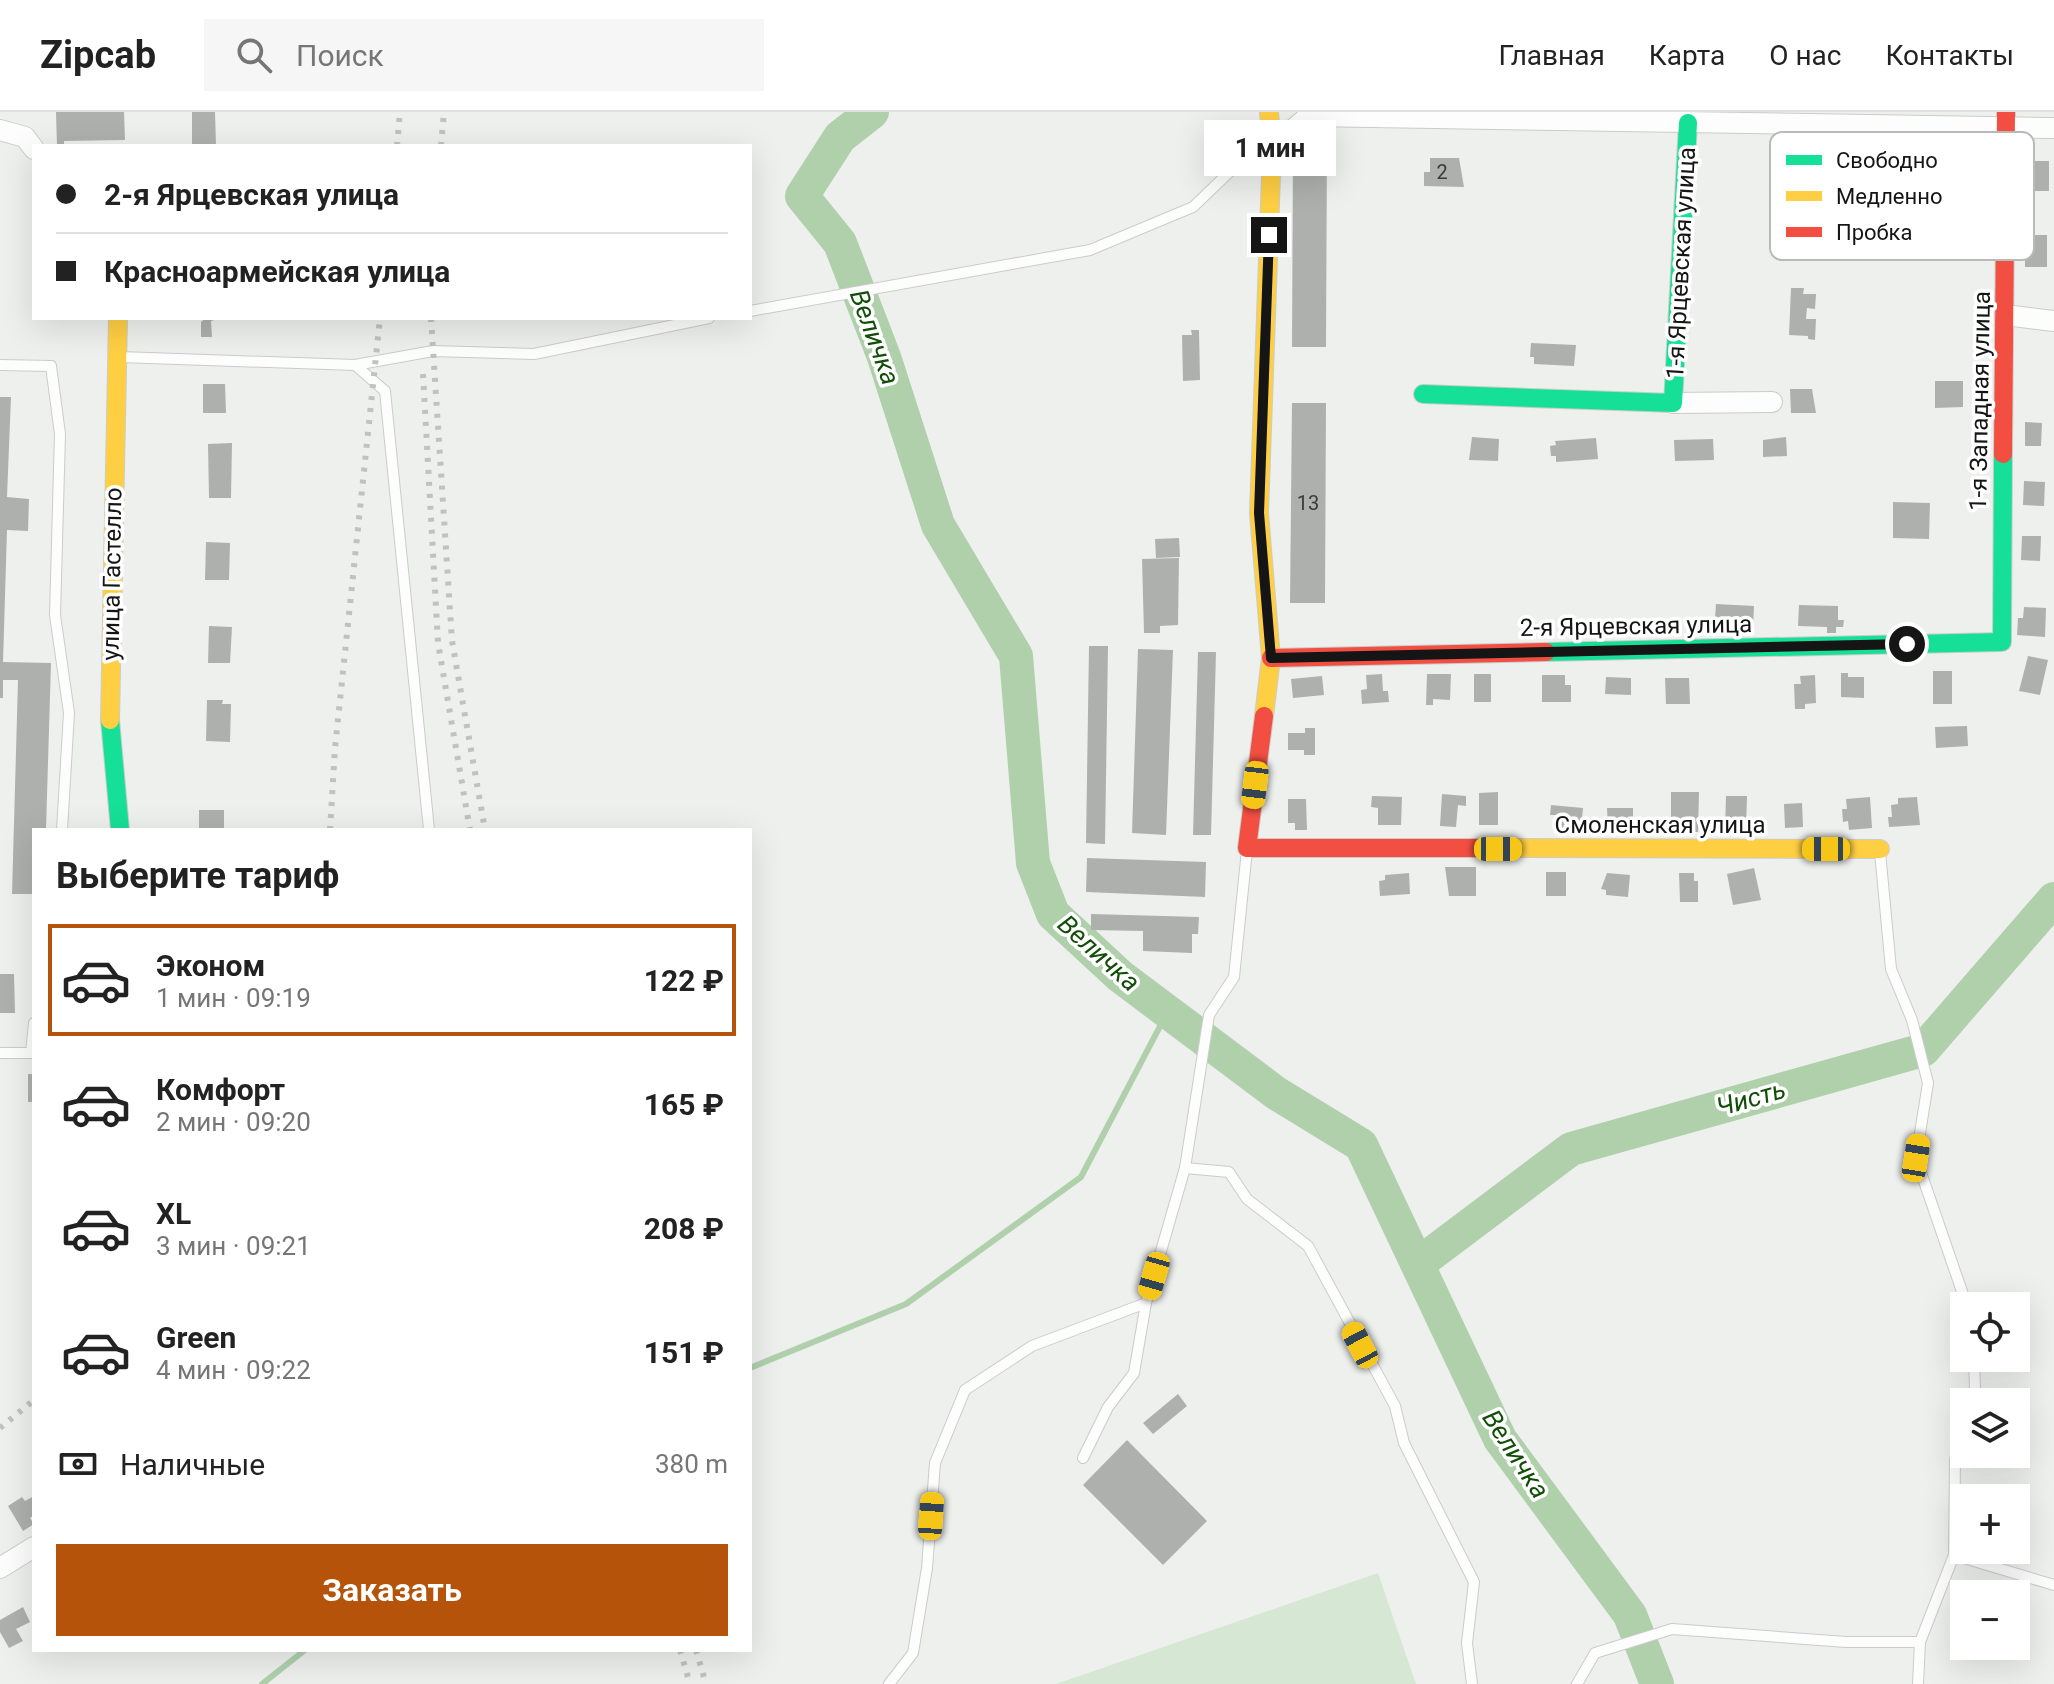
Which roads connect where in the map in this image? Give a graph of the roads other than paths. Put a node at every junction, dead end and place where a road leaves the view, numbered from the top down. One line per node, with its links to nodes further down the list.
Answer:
1 (1269, 112): 7 (street)
2 (2006, 120): 3 (street, 1-я Ярцевская улица); 4 (street, 1-я Ярцевская улица)
3 (1688, 123): 7 (street, 1-я Ярцевская улица); 19 (street, 1-я Ярцевская улица)
4 (2054, 128)
5 (0, 130): 6 (street)
6 (32, 146)
7 (1272, 147): 9 (lane); 21 (street)
8 (2005, 260): 10 (street, 1-я Западная улица)
9 (752, 311)
10 (2005, 315): 13 (street); 20 (street, 1-я Западная улица)
11 (118, 320): 14 (street, улица Гастелло)
12 (699, 320): 16 (lane)
13 (2054, 321)
14 (117, 357): 16 (lane); 23 (street, улица Гастелло)
15 (0, 365): 22 (lane)
16 (355, 365): 24 (lane)
17 (1423, 394): 19 (street, 1-я Ярцевская улица)
18 (1772, 402): 19 (street, 1-я Ярцевская улица)
19 (1673, 403)
20 (2002, 642): 21 (street, 2-я Ярцевская улица)
21 (1271, 658): 25 (street)
22 (62, 828)
23 (120, 828)
24 (429, 828)
25 (1247, 848): 26 (street, Смоленская улица); 29 (lane)
26 (1880, 849): 30 (lane)
27 (32, 1043): 28 (lane)
28 (0, 1053)
29 (1185, 1168): 31 (lane); 40 (lane)
30 (1962, 1292)
31 (1146, 1303): 32 (lane); 39 (lane)
32 (1083, 1458)
33 (32, 1548): 36 (street)
34 (1950, 1564): 38 (lane)
35 (1984, 1564): 37 (lane)
36 (0, 1568)
37 (2054, 1585)
38 (1920, 1642): 41 (lane); 42 (lane)
39 (889, 1684)
40 (1472, 1684)
41 (1577, 1684)
42 (1918, 1684)

